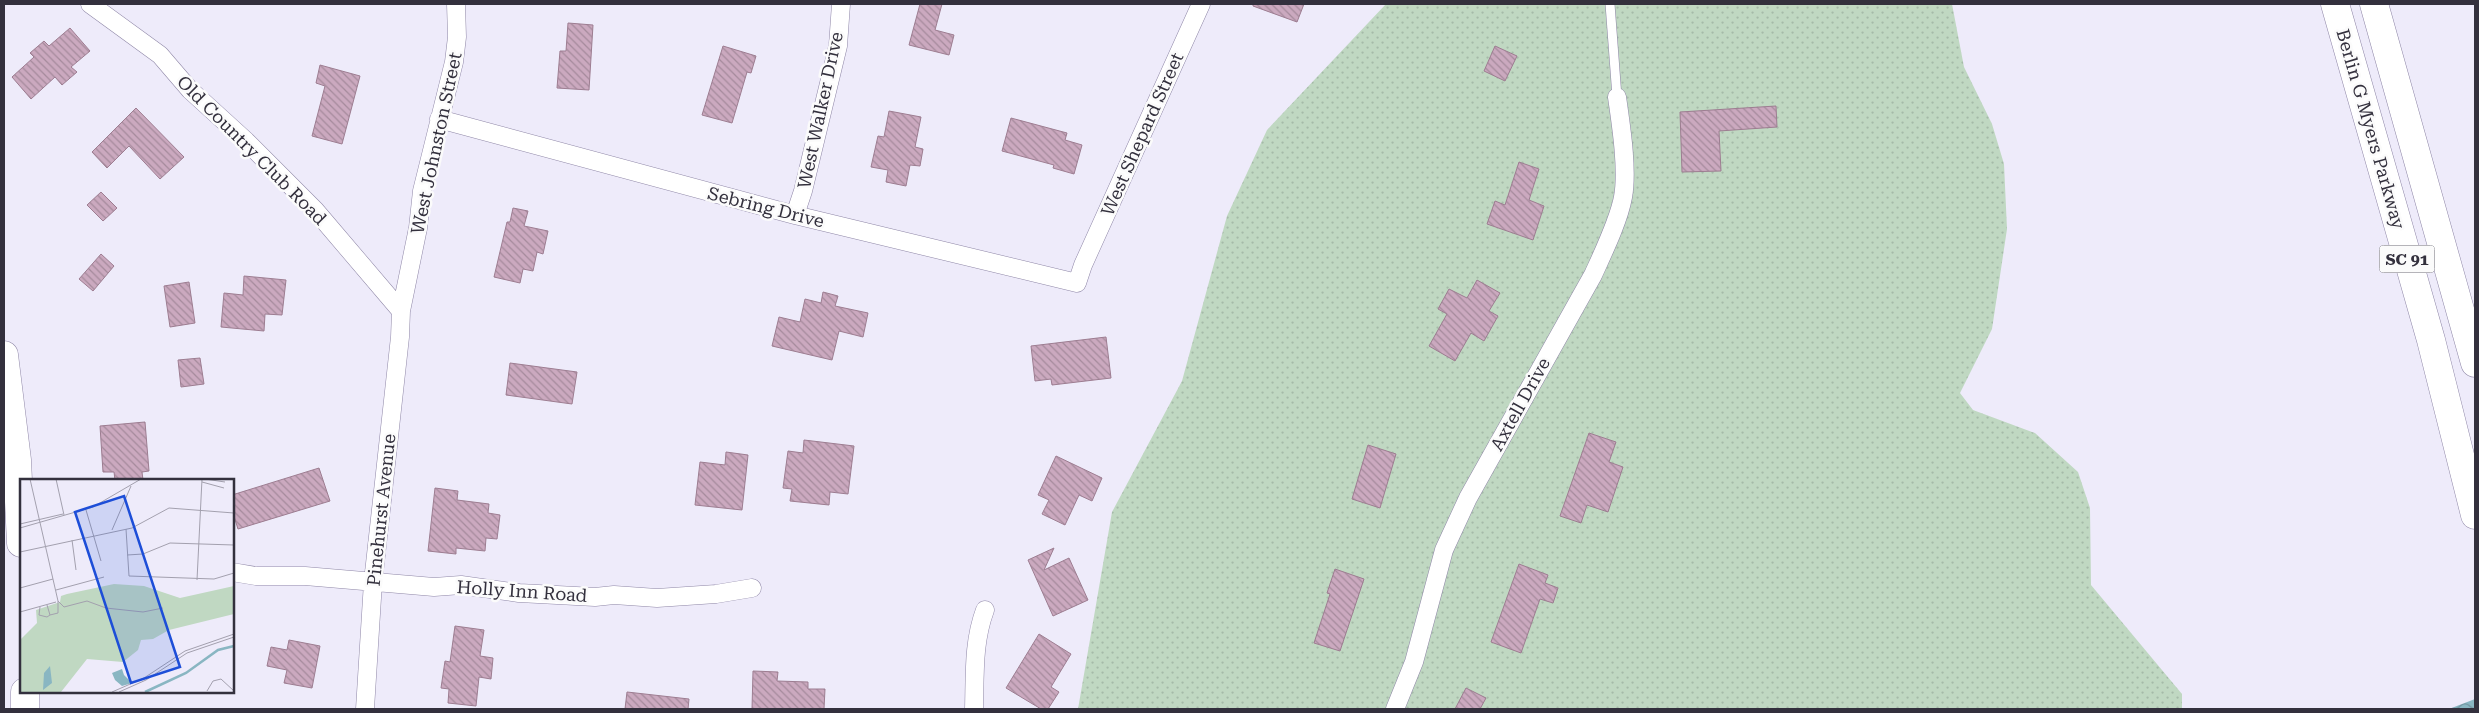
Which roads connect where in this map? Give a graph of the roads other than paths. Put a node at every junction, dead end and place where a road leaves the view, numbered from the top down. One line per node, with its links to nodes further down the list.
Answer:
1 (90, 4): 12 (street, Old Country Club Road)
2 (456, 4): 9 (street, West Johnston Street)
3 (841, 4): 10 (street, West Walker Drive)
4 (1201, 4): 11 (street, West Shepard Street)
5 (1610, 4): 8 (lane)
6 (2335, 4): 15 (main road, Berlin G Myers Parkway / SC 91)
7 (2374, 4): 14 (main road, Berlin G Myers Parkway / SC 91)
8 (1617, 97): 25 (street, Axtell Drive)
9 (439, 120): 10 (street, Sebring Drive); 12 (street, West Johnston Street)
10 (795, 215): 11 (street, Sebring Drive)
11 (1083, 265)
12 (401, 310): 18 (street, Pinehurst Avenue)
13 (4, 355): 16 (main road)
14 (2475, 363)
15 (2475, 515)
16 (20, 522)
17 (234, 572): 18 (street, Holly Inn Road)
18 (373, 582): 19 (street, Holly Inn Road); 23 (street, Pinehurst Avenue)
19 (752, 588)
20 (985, 610): 24 (street)
21 (25, 693): 22 (main road)
22 (25, 709)
23 (365, 709)
24 (974, 709)
25 (1394, 709)

